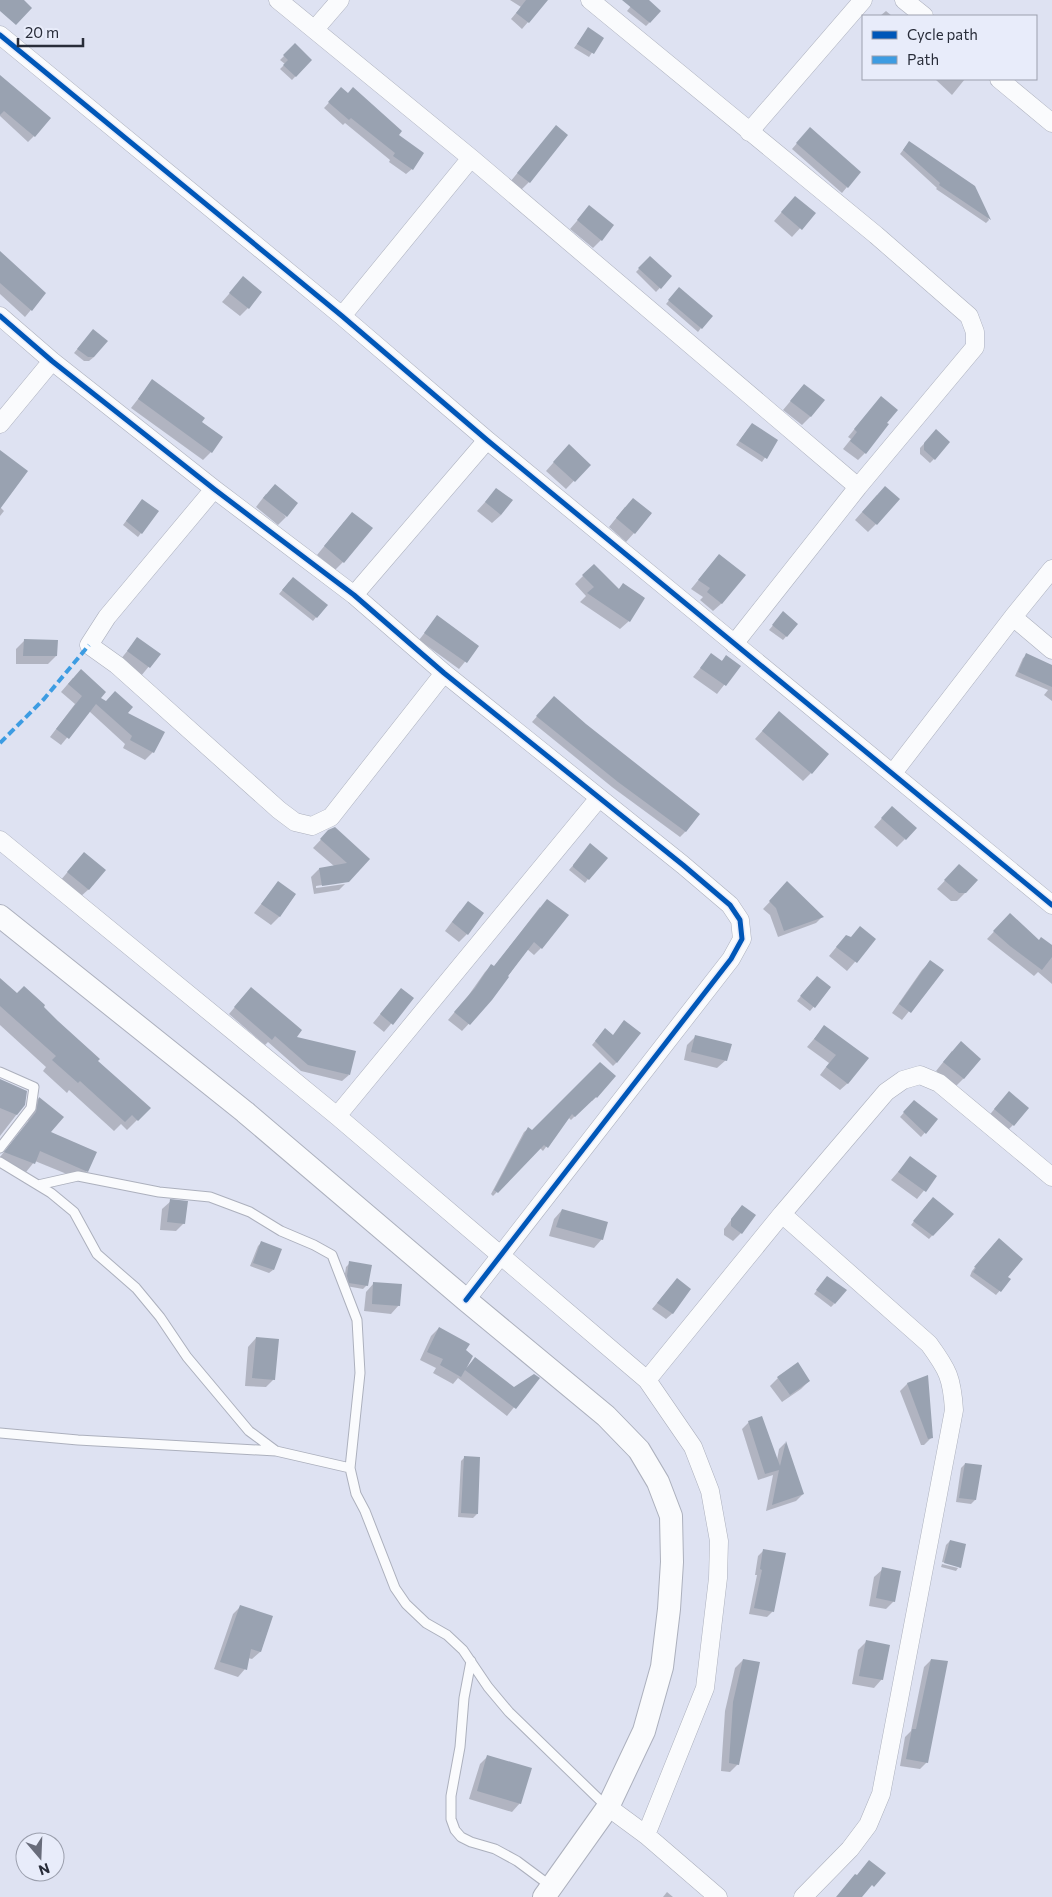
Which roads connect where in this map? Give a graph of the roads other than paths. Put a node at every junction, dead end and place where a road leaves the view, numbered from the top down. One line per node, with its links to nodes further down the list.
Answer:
1 (278, 0): 7 (street)
2 (340, 0): 7 (street)
3 (590, 0): 11 (street)
4 (863, 0): 11 (street)
5 (904, 0): 6 (street)
6 (923, 15)
7 (315, 29): 12 (street)
8 (0, 36): 14 (street)
9 (1000, 80): 10 (street)
10 (1052, 123)
11 (750, 132): 18 (street)
12 (471, 158): 14 (street); 18 (street)
13 (0, 316): 15 (street)
14 (342, 316): 17 (street)
15 (52, 361): 16 (street); 19 (street)
16 (0, 424)
17 (487, 440): 21 (street); 23 (street)
18 (858, 487): 23 (street)
19 (214, 489): 21 (street); 25 (street)
20 (1052, 569): 22 (street)
21 (354, 595): 25 (street)
22 (1013, 617): 24 (street); 26 (street)
23 (734, 644): 26 (street)
24 (1052, 650)
25 (444, 673): 27 (street)
26 (893, 773): 29 (street)
27 (599, 798): 32 (street); 38 (street)
28 (0, 840): 32 (street)
29 (1052, 905)
30 (0, 916): 39 (street)
31 (0, 1072): 33 (lane)
32 (337, 1116): 38 (street)
33 (0, 1148)
34 (0, 1162): 36 (lane)
35 (1052, 1177): 37 (street)
36 (38, 1185): 42 (lane); 43 (lane)
37 (782, 1214): 40 (street); 49 (street)
38 (500, 1254): 39 (street); 40 (street)
39 (466, 1300): 45 (street)
40 (647, 1380): 46 (street)
41 (0, 1432): 42 (lane)
42 (276, 1451): 43 (lane)
43 (350, 1468): 44 (lane)
44 (471, 1661): 45 (lane); 47 (lane)
45 (608, 1807): 46 (street); 47 (street)
46 (646, 1835): 48 (street)
47 (548, 1892)
48 (718, 1897)
49 (803, 1897)

